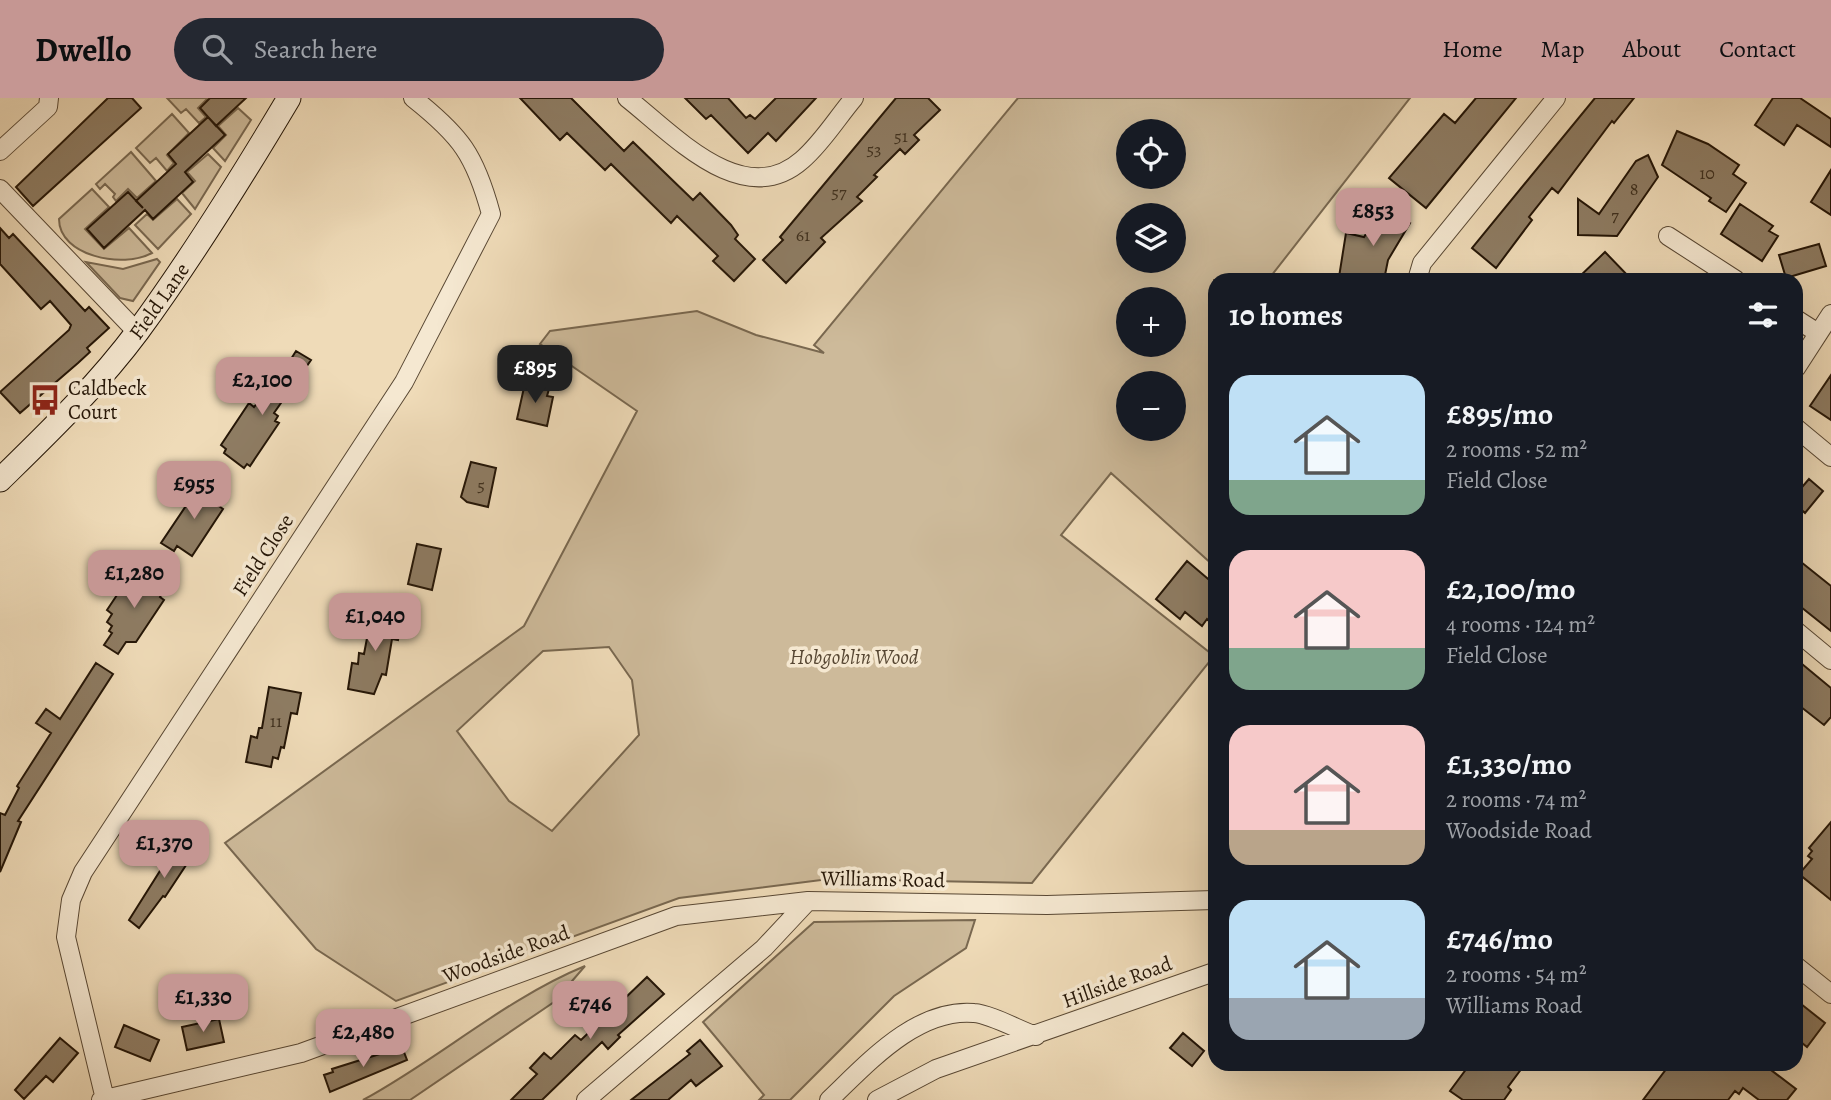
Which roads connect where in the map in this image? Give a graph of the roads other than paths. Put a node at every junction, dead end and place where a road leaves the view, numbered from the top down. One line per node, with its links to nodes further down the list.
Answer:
1 (49, 98): 8 (street)
2 (289, 98): 15 (street, Field Lane)
3 (413, 98): 29 (street, Field Close)
4 (627, 98): 7 (street)
5 (854, 98): 7 (street)
6 (1556, 98): 11 (street)
7 (649, 104)
8 (0, 151)
9 (0, 189): 15 (street)
10 (1668, 236): 12 (street)
11 (1419, 273)
12 (1725, 273)
13 (1831, 314): 16 (street)
14 (1803, 323): 16 (street)
15 (137, 332): 20 (street, Field Lane)
16 (1818, 333): 17 (street)
17 (1803, 357)
18 (1803, 434): 19 (street)
19 (1831, 457)
20 (0, 480)
21 (1803, 637): 22 (street)
22 (1831, 660)
23 (1208, 900): 24 (street, Williams Road)
24 (807, 901): 29 (street, Woodside Road); 30 (street, Williams Road)
25 (1803, 972): 27 (street)
26 (1208, 974): 28 (street, Hillside Road)
27 (1831, 994)
28 (1036, 1036): 31 (street); 32 (street, Hillside Road)
29 (103, 1100)
30 (586, 1100)
31 (830, 1100)
32 (877, 1100)

